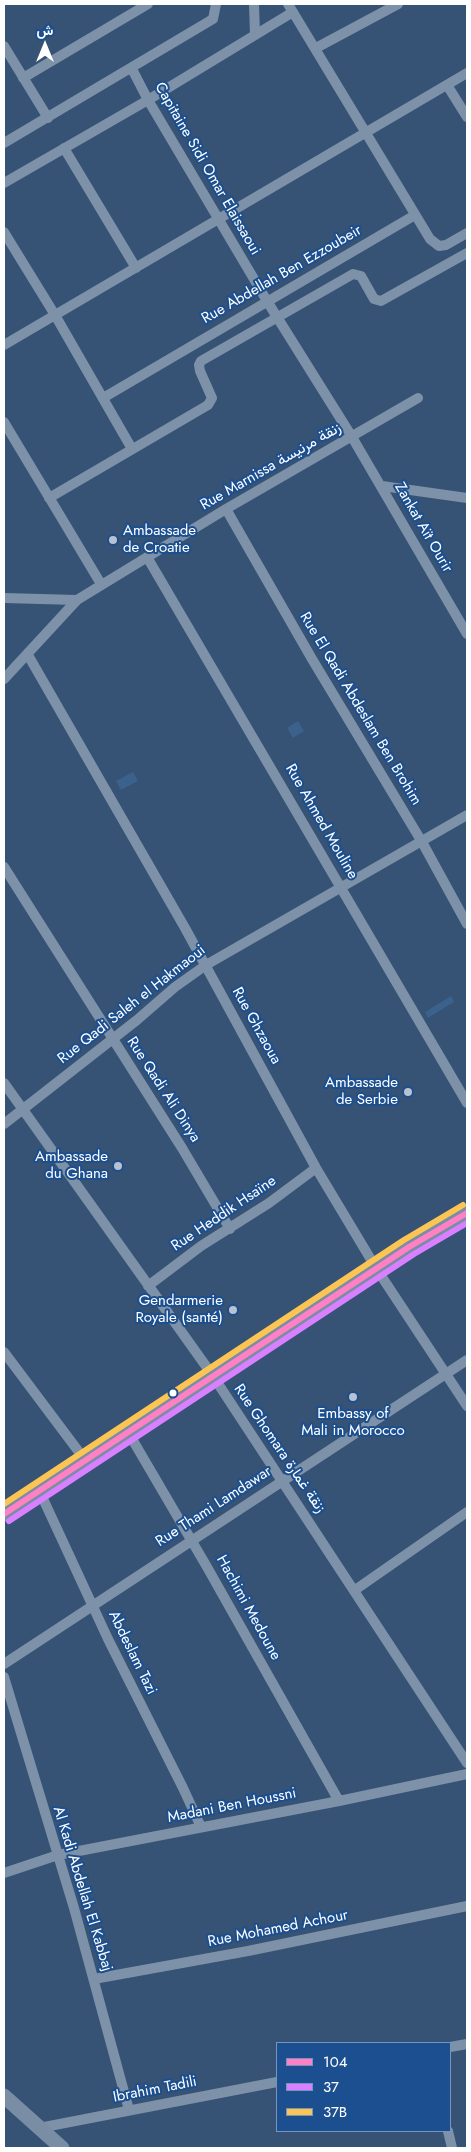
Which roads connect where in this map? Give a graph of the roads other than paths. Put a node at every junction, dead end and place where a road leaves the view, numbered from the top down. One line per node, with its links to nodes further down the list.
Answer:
1 (148, 4): 11 (street)
2 (216, 4): 9 (street)
3 (254, 4): 6 (street)
4 (398, 4): 8 (street)
5 (291, 8): 6 (street); 8 (street)
6 (255, 35): 13 (street)
7 (4, 46): 11 (street)
8 (316, 48): 16 (street)
9 (132, 69): 13 (street, Capitaine Sidi Omar Elaissaoui); 15 (street)
10 (467, 73): 12 (street)
11 (23, 78): 15 (street)
12 (448, 85): 14 (street); 16 (street)
13 (148, 100): 18 (street); 21 (street, Capitaine Sidi Omar Elaissaoui)
14 (467, 117)
15 (48, 118): 17 (street)
16 (366, 133): 20 (street); 21 (street)
17 (4, 144)
18 (64, 148): 19 (street); 25 (street)
19 (4, 183)
20 (414, 215): 23 (street); 26 (street, Rue Abdellah Ben Ezzoubeir)
21 (219, 219): 25 (street); 26 (street, Capitaine Sidi Omar Elaissaoui)
22 (4, 232): 27 (street)
23 (467, 233)
24 (467, 253): 28 (street)
25 (136, 268): 27 (street)
26 (267, 301): 28 (street, Capitaine Sidi Omar Elaissaoui); 30 (street, Rue Abdellah Ben Ezzoubeir)
27 (55, 315): 29 (street); 30 (street)
28 (278, 318): 33 (street, Capitaine Sidi Omar Elaissaoui); 34 (street)
29 (4, 345)
30 (102, 398): 34 (street)
31 (418, 398): 33 (street, Rue Marnissa زنقة مرنيسة)
32 (4, 422): 36 (street)
33 (352, 437): 35 (street, Zankat Aït Ourir); 38 (street, Rue Marnissa زنقة مرنيسة)
34 (132, 449): 36 (street)
35 (382, 486): 37 (street); 43 (street, Zankat Aït Ourir)
36 (49, 498): 40 (street)
37 (467, 498)
38 (226, 509): 39 (street, Rue Marnissa زنقة مرنيسة); 48 (street, Rue El Qadi Abdeslam Ben Brohim)
39 (147, 557): 40 (street, Rue Marnissa زنقة مرنيسة); 50 (street, Rue Ahmed Mouline)
40 (101, 584): 42 (street, Rue Marnissa زنقة مرنيسة)
41 (4, 598): 42 (street)
42 (77, 600): 45 (street, Rue Marnissa زنقة مرنيسة)
43 (464, 624): 44 (street, Zankat Aït Ourir)
44 (467, 634)
45 (28, 655): 46 (street, Rue Marnissa زنقة مرنيسة); 52 (street, Rue Ghzaoua)
46 (4, 679)
47 (467, 815): 48 (street, Rue Qadi Saleh el Hakmaoui)
48 (422, 842): 50 (street, Rue Qadi Saleh el Hakmaoui); 51 (street, Rue El Qadi Abdeslam Ben Brohim)
49 (4, 868): 53 (street, Rue Qadi Ali Dinya)
50 (342, 888): 52 (street, Rue Qadi Saleh el Hakmaoui); 55 (street, Rue Ahmed Mouline)
51 (467, 924)
52 (206, 966): 53 (street, Rue Qadi Saleh el Hakmaoui); 58 (street, Rue Ghzaoua)
53 (112, 1040): 56 (street, Rue Qadi Saleh el Hakmaoui); 60 (street, Rue Qadi Ali Dinya)
54 (4, 1084): 56 (street, Rue Ghomara زنقة غمارة)
55 (467, 1103)
56 (22, 1109): 57 (street, Rue Qadi Saleh el Hakmaoui); 62 (street, Rue Ghomara زنقة غمارة)
57 (4, 1124)
58 (316, 1168): 60 (street, Rue Heddik Hsaïne); 61 (street, Rue Ghzaoua)
59 (467, 1213): 61 (main road)
60 (230, 1229): 62 (street, Rue Heddik Hsaïne)
61 (376, 1268): 65 (street, Rue Ghzaoua); 66 (main road)
62 (148, 1286): 66 (street, Rue Ghomara زنقة غمارة)
63 (4, 1352): 69 (street)
64 (467, 1360): 65 (street, Rue Thami Lamdawar)
65 (446, 1375): 67 (street, Rue Ghzaoua); 70 (street, Rue Thami Lamdawar)
66 (212, 1376): 68 (main road); 70 (street, Rue Ghomara زنقة غمارة)
67 (467, 1406)
68 (128, 1432): 69 (main road); 74 (street, Hachimi Medoune)
69 (85, 1460): 71 (main road)
70 (282, 1481): 74 (street, Rue Thami Lamdawar); 75 (street, Rue Ghomara زنقة غمارة)
71 (39, 1490): 73 (main road); 76 (street, Abdeslam Tazi)
72 (467, 1512): 75 (street)
73 (4, 1514)
74 (191, 1540): 76 (street, Rue Thami Lamdawar); 81 (street, Hachimi Medoune)
75 (355, 1590): 79 (street, Rue Ghomara زنقة غمارة)
76 (93, 1606): 77 (street, Rue Thami Lamdawar); 82 (street, Abdeslam Tazi)
77 (4, 1664)
78 (4, 1677): 83 (street, Al Kadi Abdellah El Kabbaj)
79 (467, 1763)
80 (467, 1774): 81 (street, Madani Ben Houssni)
81 (339, 1801): 82 (street, Madani Ben Houssni)
82 (201, 1828): 83 (street, Madani Ben Houssni)
83 (58, 1855): 84 (street, Madani Ben Houssni); 86 (street, Al Kadi Abdellah El Kabbaj)
84 (4, 1873)
85 (467, 1906): 86 (street, Rue Mohamed Achour)
86 (94, 1979): 91 (street, Al Kadi Abdellah El Kabbaj)
87 (467, 2044): 88 (street)
88 (451, 2048)
89 (276, 2082): 91 (street, Ibrahim Tadili)
90 (4, 2096): 92 (main road)
91 (129, 2110): 92 (street, Ibrahim Tadili)
92 (39, 2128): 94 (main road)
93 (448, 2132): 95 (street)
94 (62, 2148)
95 (452, 2148)

